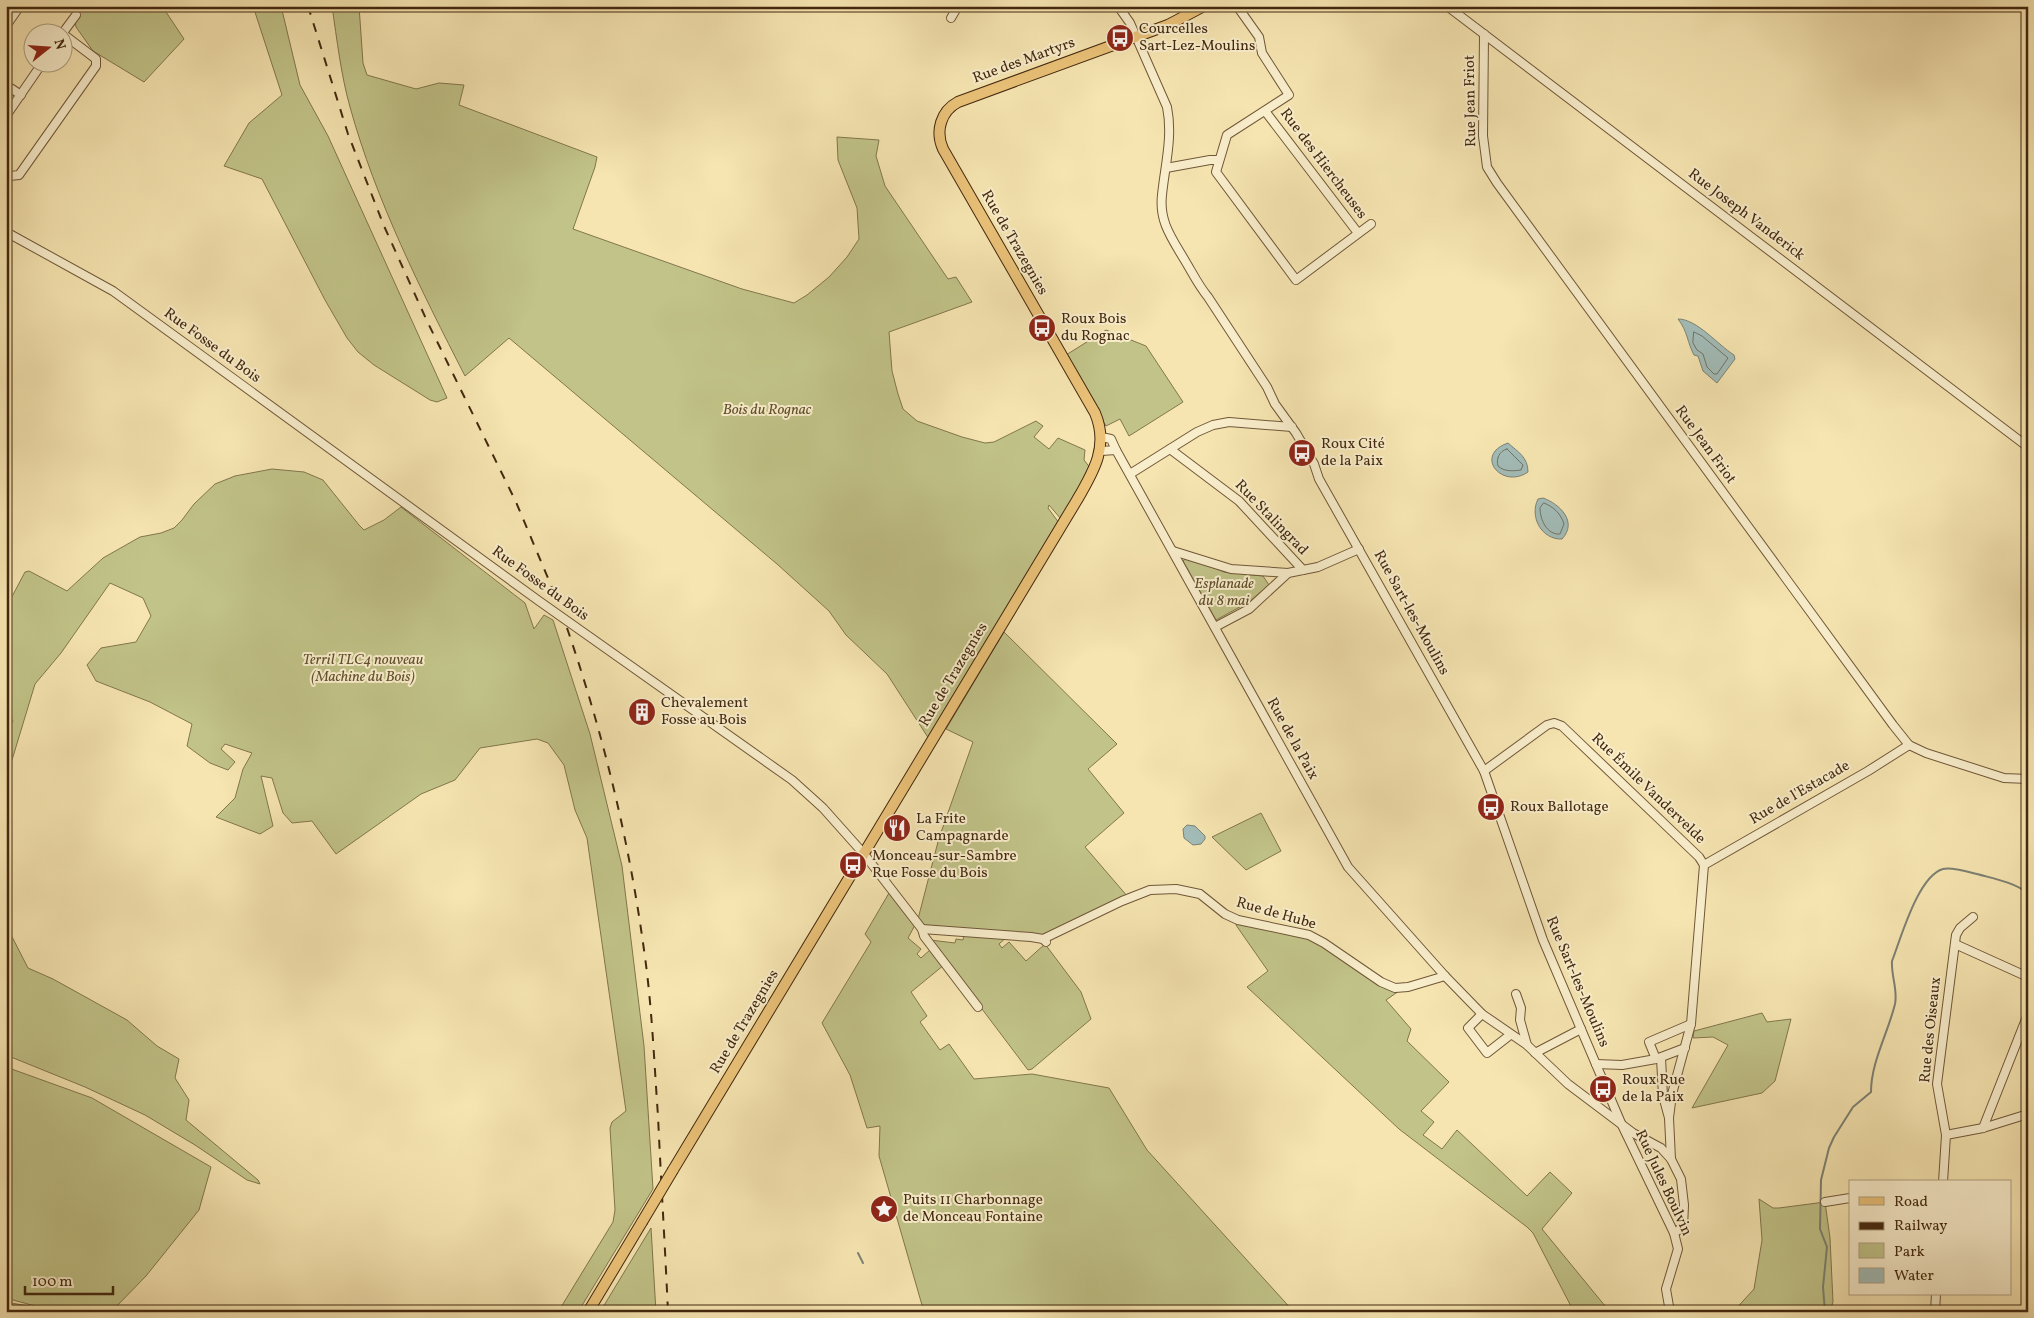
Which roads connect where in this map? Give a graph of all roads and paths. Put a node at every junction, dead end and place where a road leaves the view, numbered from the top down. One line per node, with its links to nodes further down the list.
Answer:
1 (20, 6): 10 (street)
2 (958, 6): 8 (street)
3 (1118, 6): 12 (street, Rue Sart-les-Moulins)
4 (1204, 6): 12 (main road, Rue des Martyrs)
5 (1237, 6): 17 (street)
6 (1447, 6): 11 (street, Rue Joseph Vanderick)
7 (76, 15): 9 (street)
8 (951, 18)
9 (71, 22)
10 (6, 26)
11 (1484, 34): 28 (street, Rue Joseph Vanderick); 38 (street, Rue Jean Friot)
12 (1136, 36): 19 (main road, Rue des Martyrs); 21 (street, Rue Sart-les-Moulins)
13 (72, 41): 22 (street)
14 (36, 72): 16 (street)
15 (6, 85): 16 (street)
16 (21, 95): 18 (street)
17 (1265, 111): 20 (street); 25 (street, Rue des Hiercheuses)
18 (6, 116)
19 (939, 132): 27 (main road, Rue de Trazegnies)
20 (1218, 160): 21 (street); 25 (street, Rue des Hiercheuses)
21 (1166, 168): 26 (street, Rue Sart-les-Moulins)
22 (6, 174)
23 (1371, 224): 25 (street, Rue des Hiercheuses)
24 (6, 232): 41 (street, Rue Fosse du Bois)
25 (1358, 233)
26 (1292, 427): 29 (street); 33 (street, Rue Sart-les-Moulins)
27 (1101, 437): 30 (street, Rue de la Paix); 31 (main road, Rue de Trazegnies)
28 (2028, 447)
29 (1170, 449): 32 (street); 35 (street, Rue Stalingrad)
30 (1116, 450): 31 (street); 32 (street, Rue de la Paix)
31 (1101, 451): 41 (main road, Rue de Trazegnies)
32 (1130, 474): 34 (street, Rue de la Paix)
33 (1359, 549): 35 (street); 39 (street, Rue Sart-les-Moulins)
34 (1173, 551): 36 (street); 37 (street, Rue de la Paix)
35 (1303, 570): 36 (street)
36 (1288, 573): 37 (street)
37 (1215, 627): 46 (street, Rue de la Paix)
38 (1909, 745): 40 (street, Rue Jean Friot); 42 (street, Rue de l'Estacade)
39 (1484, 772): 42 (street, Rue Émile Vandervelde); 53 (street, Rue Sart-les-Moulins)
40 (2028, 779)
41 (864, 854): 44 (street, Rue Fosse du Bois); 71 (main road, Rue de Trazegnies, bridge)
42 (1704, 864): 52 (street, Rue Émile Vandervelde)
43 (1973, 917): 45 (street, Rue des Oiseaux)
44 (922, 929): 46 (street, Rue de Hube); 49 (street, Rue Fosse du Bois)
45 (1954, 944): 47 (street); 64 (street, Rue des Oiseaux)
46 (1445, 976): 50 (street, Rue de la Paix)
47 (2028, 977)
48 (1516, 994): 55 (street, Rue de la Paix)
49 (978, 1007)
50 (1482, 1014): 54 (street, Rue de la Paix); 54 (street)
51 (2028, 1014): 63 (street)
52 (1691, 1024): 56 (street, Rue Émile Vandervelde); 58 (street)
53 (1581, 1029): 57 (street); 59 (street, Rue Sart-les-Moulins)
54 (1510, 1035): 55 (street, Rue de la Paix)
55 (1527, 1045): 57 (street, Rue de la Paix)
56 (1685, 1048): 58 (street); 61 (street, Rue Émile Vandervelde)
57 (1535, 1053): 62 (street, Rue de la Paix)
58 (1658, 1058): 59 (street); 61 (street)
59 (1596, 1064): 62 (street, Rue Sart-les-Moulins)
60 (2028, 1114): 63 (street)
61 (1669, 1118): 65 (street)
62 (1621, 1123): 65 (street, Rue de la Paix); 69 (street, Rue Jules Boulvin)
63 (1983, 1128): 64 (street)
64 (1946, 1135): 66 (street, Rue des Oiseaux)
65 (1671, 1159): 69 (street)
66 (1943, 1180)
67 (1849, 1198): 68 (street)
68 (1825, 1202)
69 (1674, 1233): 72 (street, Rue Jules Boulvin)
70 (1936, 1296): 73 (street)
71 (588, 1312)
72 (1670, 1312)
73 (1935, 1312)

